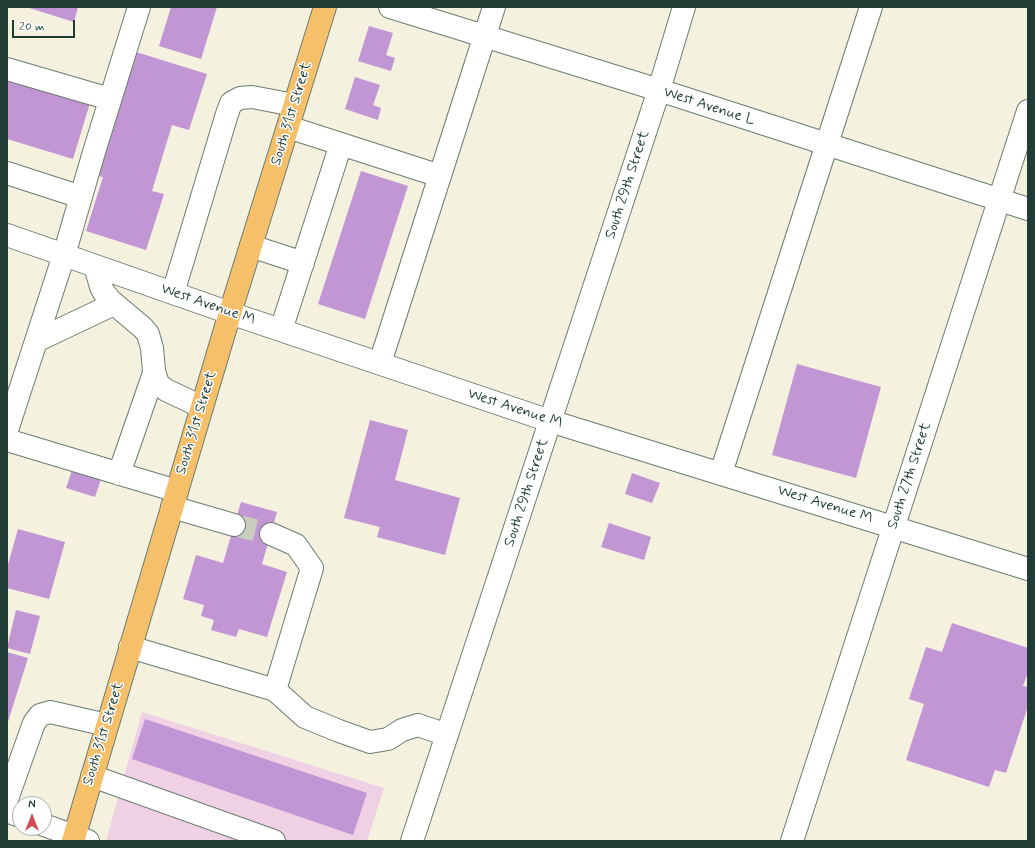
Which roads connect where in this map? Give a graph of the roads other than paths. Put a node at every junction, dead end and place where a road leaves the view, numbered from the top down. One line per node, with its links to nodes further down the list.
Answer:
1 (139, 7): 10 (street)
2 (325, 7): 11 (main road, South 31st Street)
3 (390, 7): 7 (street, West Avenue L)
4 (494, 7): 7 (street)
5 (684, 7): 9 (street, South 29th Street)
6 (871, 7): 15 (street)
7 (485, 36): 9 (street, West Avenue L); 17 (street)
8 (7, 69): 10 (street)
9 (659, 90): 15 (street, West Avenue L); 34 (street, South 29th Street)
10 (110, 99): 18 (street)
11 (294, 105): 13 (main road, South 31st Street); 26 (street)
12 (1028, 111): 19 (street, South 27th Street)
13 (288, 127): 14 (street); 22 (main road, South 31st Street)
14 (341, 144): 17 (street); 24 (street)
15 (827, 144): 19 (street, West Avenue L); 37 (street)
16 (7, 173): 18 (street)
17 (440, 176): 31 (street)
18 (81, 197): 23 (street)
19 (998, 200): 20 (street, West Avenue L); 41 (street, South 27th Street)
20 (1028, 209)
21 (7, 235): 23 (street, West Avenue M)
22 (251, 246): 24 (street); 28 (main road, South 31st Street)
23 (64, 255): 25 (street, West Avenue M); 30 (street)
24 (303, 263): 29 (street)
25 (95, 266): 26 (street, West Avenue M); 27 (street)
26 (173, 293): 28 (street, West Avenue M)
27 (114, 304): 30 (street); 32 (street)
28 (230, 313): 29 (street, West Avenue M); 33 (main road, South 31st Street)
29 (281, 330): 31 (street, West Avenue M)
30 (36, 341): 35 (street)
31 (380, 363): 34 (street, West Avenue M)
32 (154, 373): 33 (street); 38 (street)
33 (202, 407): 39 (main road, South 31st Street)
34 (550, 420): 37 (street, West Avenue M); 47 (street, South 29th Street)
35 (7, 430)
36 (7, 440): 38 (street)
37 (721, 473): 41 (street, West Avenue M)
38 (119, 474): 39 (street)
39 (174, 499): 40 (street); 44 (main road, South 31st Street)
40 (234, 525)
41 (894, 526): 43 (street, West Avenue M); 54 (street, South 27th Street)
42 (271, 534): 45 (street)
43 (1028, 569)
44 (130, 647): 45 (street); 46 (main road, South 31st Street)
45 (275, 690): 47 (street)
46 (107, 725): 48 (main road, South 31st Street); 49 (street)
47 (447, 735): 53 (street, South 29th Street)
48 (92, 776): 51 (main road, South 31st Street); 52 (street)
49 (7, 799)
50 (52, 828): 51 (street)
51 (78, 839)
52 (274, 841)
53 (412, 841)
54 (792, 841)

